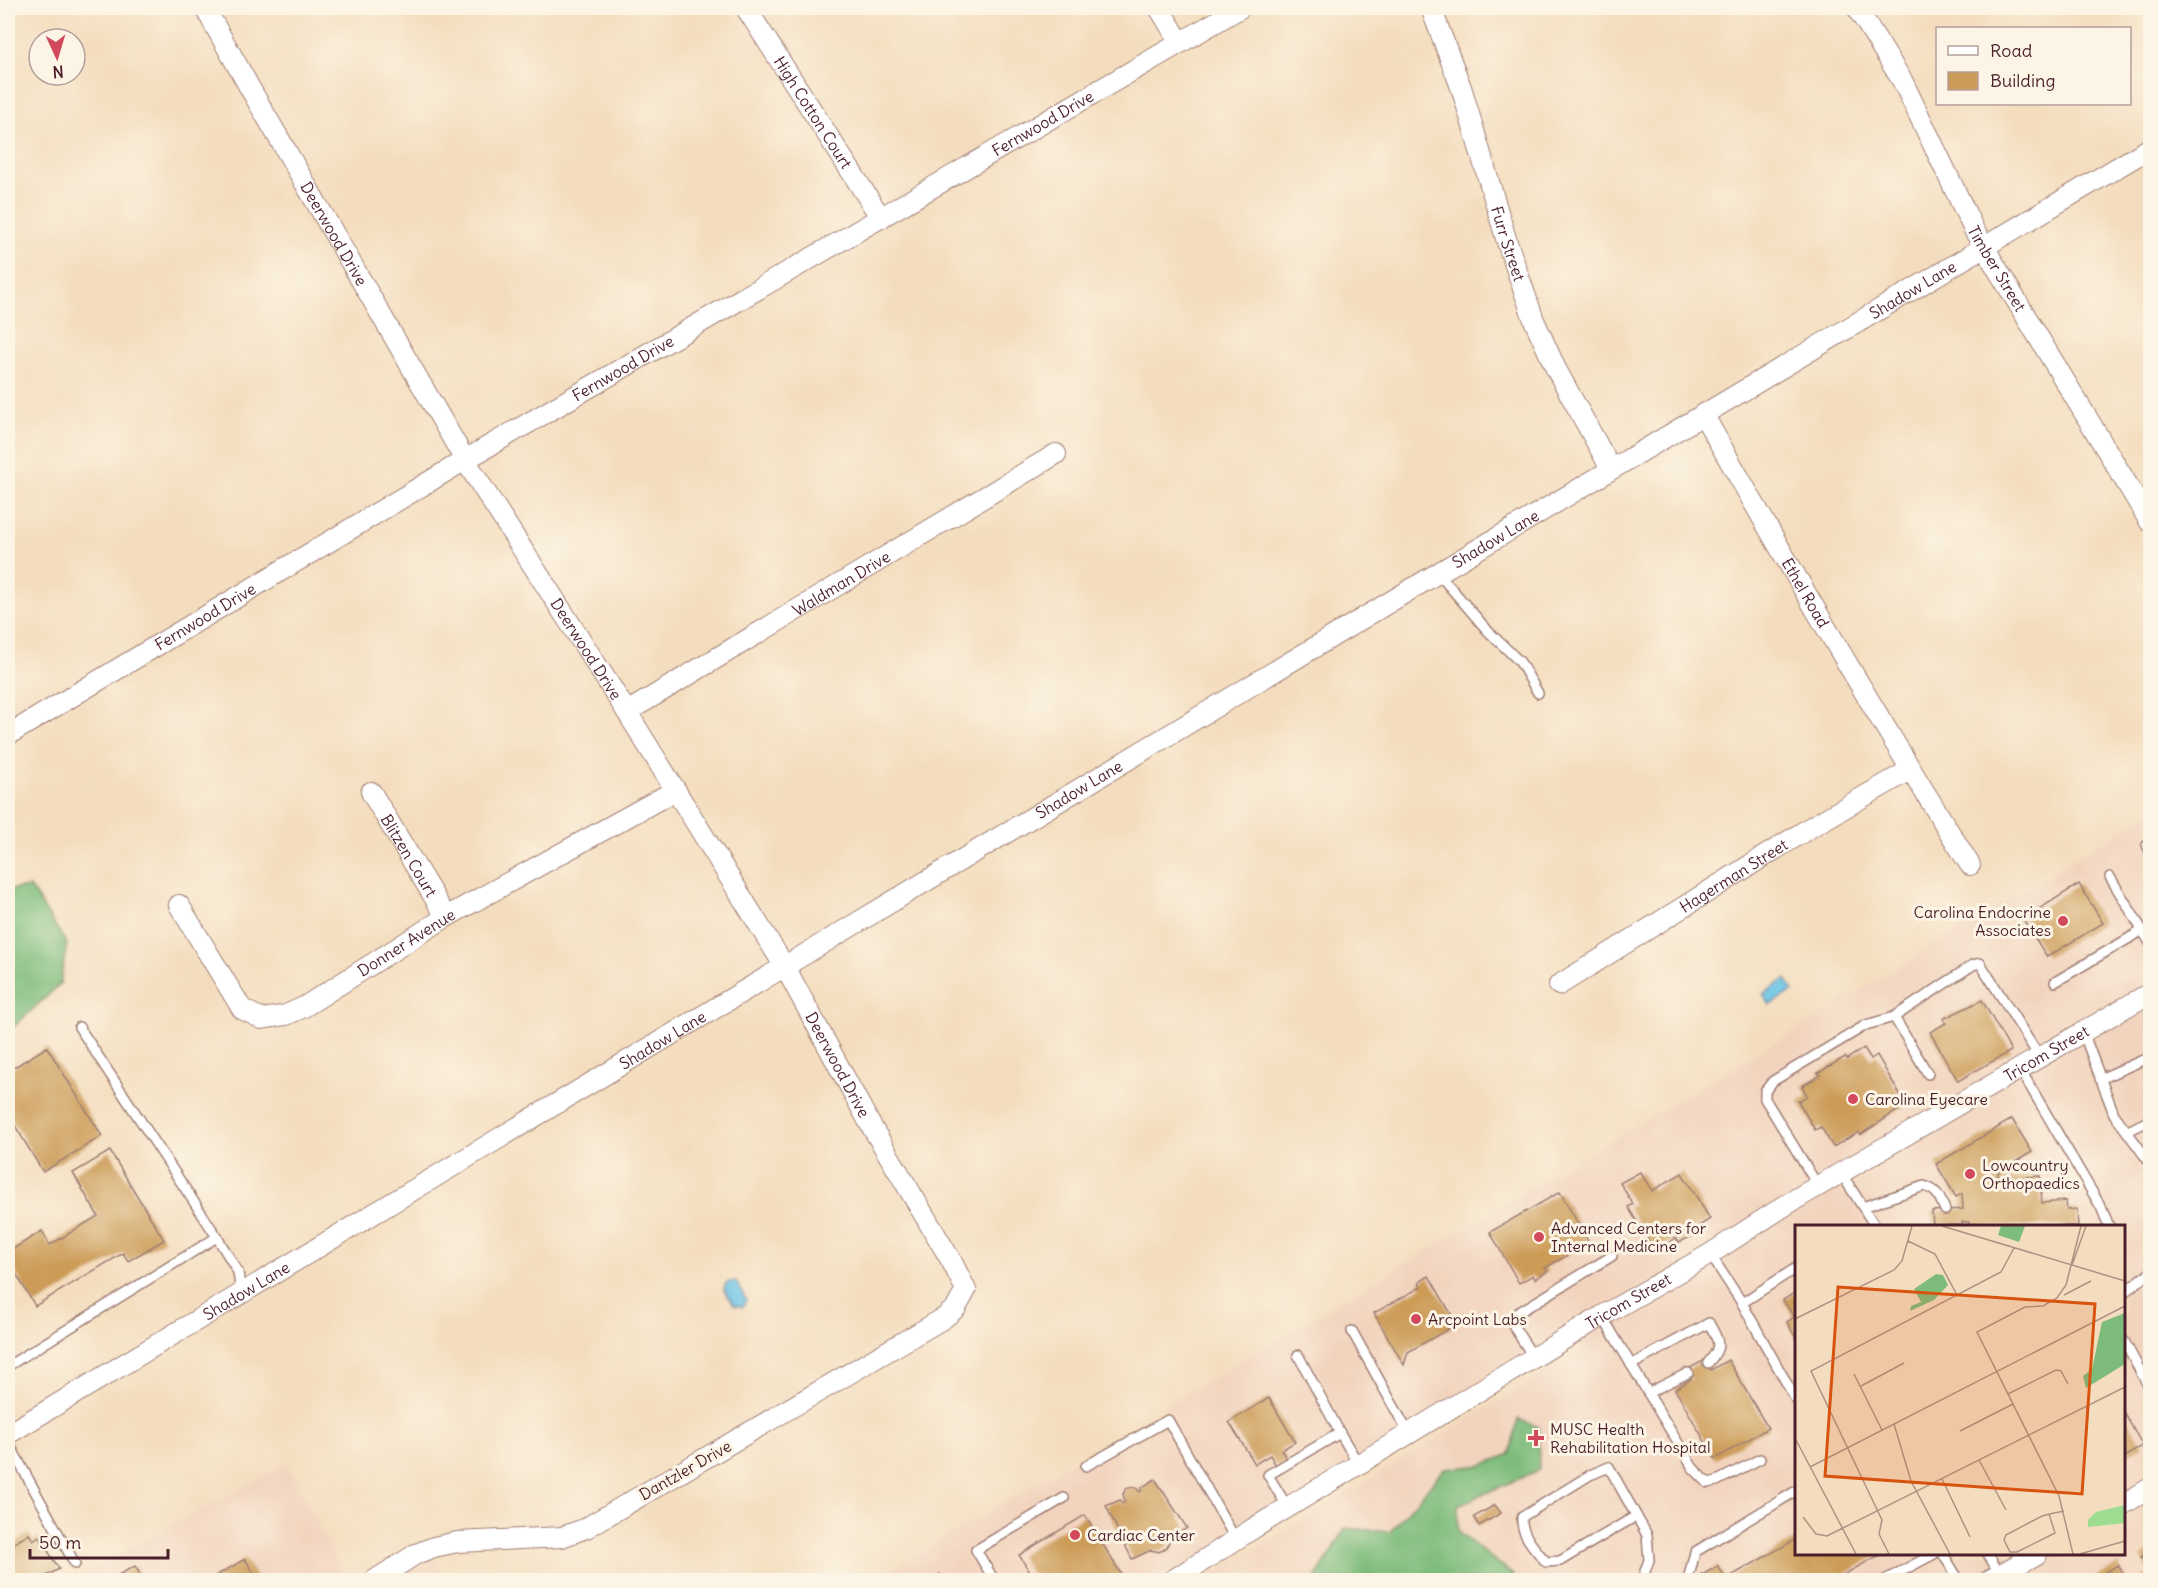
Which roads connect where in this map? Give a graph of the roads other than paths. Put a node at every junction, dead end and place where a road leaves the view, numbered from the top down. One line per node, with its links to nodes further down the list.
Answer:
1 (205, 8): 13 (street, Deerwood Drive)
2 (746, 8): 9 (street, High Cotton Court)
3 (1159, 8): 7 (street)
4 (1239, 8): 7 (street, Fernwood Drive)
5 (1431, 8): 14 (street, Furr Street)
6 (1857, 8): 10 (street, Timber Street)
7 (1180, 42): 9 (street, Fernwood Drive)
8 (2151, 148): 10 (street, Shadow Lane)
9 (881, 218): 13 (street, Fernwood Drive)
10 (1984, 248): 11 (street, Shadow Lane); 15 (street, Timber Street)
11 (1703, 414): 14 (street, Shadow Lane); 20 (street, Ethel Road)
12 (1056, 454): 18 (street, Waldman Drive)
13 (465, 460): 18 (street, Deerwood Drive); 19 (street, Fernwood Drive)
14 (1611, 469): 16 (street, Shadow Lane)
15 (2151, 522)
16 (1438, 573): 17 (lane); 29 (street, Shadow Lane)
17 (1538, 693)
18 (627, 712): 21 (street, Deerwood Drive)
19 (8, 735)
20 (1910, 770): 23 (street, Ethel Road); 31 (street, Hagerman Street)
21 (676, 790): 26 (street, Donner Avenue); 29 (street, Deerwood Drive)
22 (371, 792): 26 (street, Blitzen Court)
23 (1970, 865)
24 (2110, 878): 27 (lane)
25 (179, 905): 26 (street, Donner Avenue)
26 (446, 917)
27 (2143, 930): 28 (lane); 30 (lane)
28 (2151, 943)
29 (785, 967): 55 (street, Deerwood Drive); 57 (street, Shadow Lane)
30 (2055, 982)
31 (1559, 985)
32 (2151, 993): 35 (street, Tricom Street)
33 (1894, 1017): 36 (lane); 39 (lane); 45 (lane)
34 (79, 1027): 50 (lane)
35 (2083, 1032): 36 (street, Tricom Street); 40 (lane)
36 (2040, 1058): 38 (street, Tricom Street)
37 (2150, 1062): 40 (lane)
38 (2020, 1069): 44 (street, Tricom Street); 49 (lane)
39 (1928, 1074)
40 (2100, 1079): 42 (lane)
41 (2150, 1120): 42 (lane)
42 (2128, 1131): 43 (lane)
43 (2151, 1163)
44 (1841, 1173): 45 (street, Tricom Street); 46 (lane)
45 (1818, 1186): 51 (street, Tricom Street)
46 (1863, 1207): 47 (lane); 48 (lane)
47 (1946, 1210)
48 (1874, 1225)
49 (2108, 1225)
50 (218, 1237): 57 (lane); 66 (lane)
51 (1710, 1254): 58 (lane); 59 (street, Tricom Street)
52 (1612, 1256): 63 (lane)
53 (1795, 1269): 58 (lane)
54 (2151, 1273): 56 (lane)
55 (966, 1290): 91 (street, Dantzler Drive)
56 (2125, 1291)
57 (241, 1293): 72 (street, Shadow Lane)
58 (1742, 1303): 70 (lane)
59 (1602, 1316): 63 (street, Tricom Street); 65 (lane)
60 (1352, 1331): 73 (lane)
61 (2125, 1343): 68 (lane)
62 (1298, 1355): 71 (lane)
63 (1534, 1358): 73 (street, Tricom Street)
64 (1708, 1363): 65 (lane)
65 (1631, 1365): 69 (lane)
66 (8, 1366)
67 (1688, 1373): 69 (lane)
68 (2151, 1389)
69 (1648, 1393): 75 (lane)
70 (1795, 1396)
71 (1340, 1433): 76 (lane); 82 (lane)
72 (8, 1434)
73 (1409, 1434): 76 (street, Tricom Street)
74 (8, 1442): 89 (lane)
75 (1760, 1459)
76 (1359, 1465): 82 (street, Tricom Street)
77 (1086, 1466): 84 (lane)
78 (2151, 1488): 81 (street)
79 (1795, 1492): 95 (lane)
80 (1064, 1498): 92 (lane)
81 (2125, 1503)
82 (1287, 1508): 84 (street, Tricom Street)
83 (1636, 1516): 83 (lane); 94 (lane)
84 (1236, 1540): 93 (street, Tricom Street)
85 (1932, 1555): 96 (lane)
86 (1944, 1555): 97 (lane)
87 (1988, 1555): 90 (lane)
88 (2035, 1555): 90 (street)
89 (75, 1564)
90 (1995, 1578)
91 (375, 1580)
92 (994, 1581)
93 (1173, 1581)
94 (1642, 1581)
95 (1688, 1581)
96 (1885, 1581)
97 (1959, 1581)

